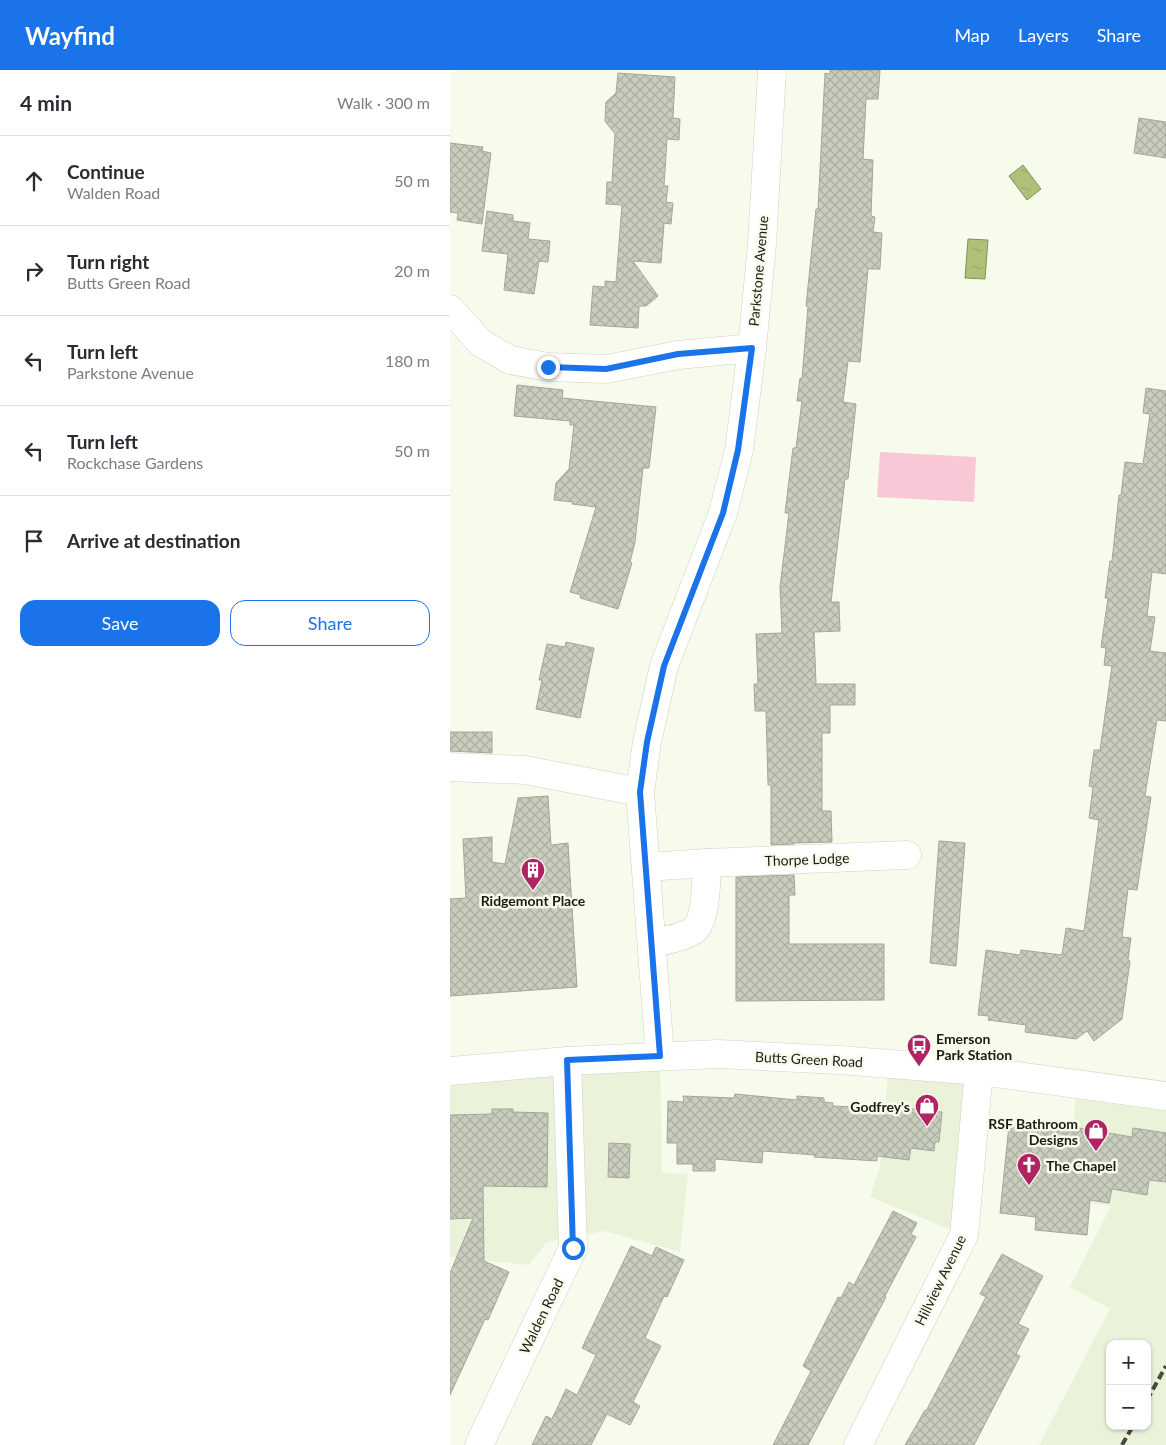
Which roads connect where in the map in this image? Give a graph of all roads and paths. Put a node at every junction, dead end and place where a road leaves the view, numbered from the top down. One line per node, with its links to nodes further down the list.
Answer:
1 (772, 70): 3 (street, Parkstone Avenue)
2 (450, 309): 3 (street)
3 (752, 348): 5 (street, Parkstone Avenue)
4 (450, 767): 5 (street)
5 (640, 792): 8 (street, Parkstone Avenue)
6 (907, 855): 7 (street, Thorpe Lodge)
7 (707, 863): 8 (street, Thorpe Lodge); 9 (street)
8 (646, 867): 9 (street, Parkstone Avenue)
9 (653, 943): 10 (street, Parkstone Avenue)
10 (660, 1056): 11 (street, Butts Green Road); 13 (street, Butts Green Road)
11 (567, 1060): 12 (street, Butts Green Road); 15 (street, Walden Road)
12 (450, 1071)
13 (979, 1071): 14 (street, Butts Green Road); 16 (street, Hillview Avenue)
14 (1165, 1090)
15 (479, 1445)
16 (858, 1445)

